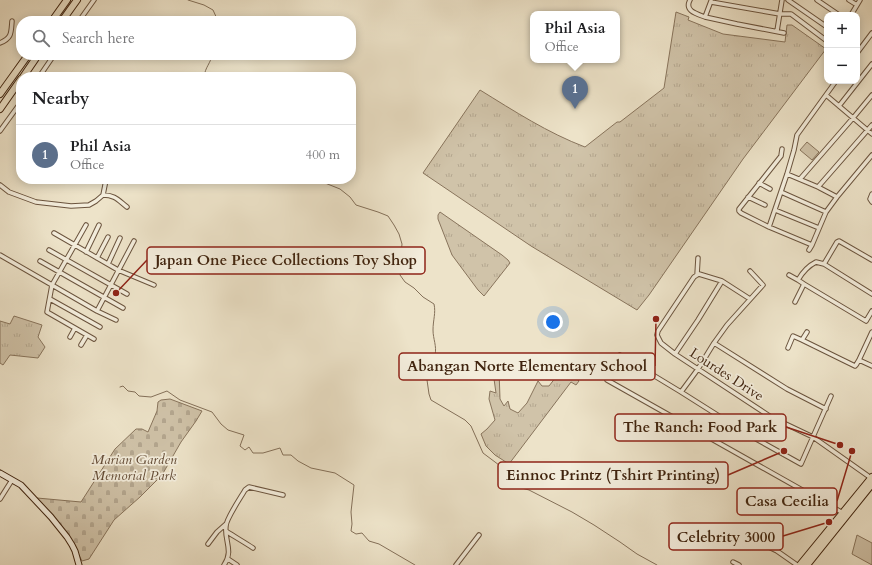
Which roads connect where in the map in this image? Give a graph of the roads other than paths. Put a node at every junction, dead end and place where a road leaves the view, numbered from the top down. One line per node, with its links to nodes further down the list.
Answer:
1 (67, 0): 15 (highway)
2 (77, 0): 16 (highway)
3 (94, 0): 17 (street)
4 (690, 0): 18 (street)
5 (782, 0): 14 (street)
6 (788, 0): 20 (street)
7 (817, 0): 12 (street)
8 (849, 0): 11 (street)
9 (860, 0): 11 (street)
10 (712, 1): 14 (street); 18 (street)
11 (857, 5): 13 (street)
12 (835, 12)
13 (853, 12)
14 (780, 14): 21 (street); 24 (street)
15 (56, 16)
16 (66, 16)
17 (83, 16)
18 (705, 17): 21 (street)
19 (12, 21): 25 (street)
20 (824, 25)
21 (777, 31): 22 (street)
22 (784, 33)
23 (872, 33): 26 (street)
24 (824, 38)
25 (0, 43)
26 (860, 49)
27 (24, 60): 35 (highway)
28 (35, 60): 31 (highway)
29 (51, 60): 32 (street)
30 (872, 64): 38 (street)
31 (26, 72)
32 (42, 72)
33 (834, 84): 36 (street)
34 (16, 86): 39 (highway)
35 (0, 94)
36 (826, 95): 38 (street); 48 (street)
37 (872, 95): 41 (street)
38 (839, 106): 41 (street)
39 (0, 109)
40 (16, 109): 44 (street)
41 (853, 118): 43 (street); 49 (street)
42 (872, 125): 43 (street)
43 (868, 130): 45 (street); 53 (street)
44 (0, 132)
45 (872, 134)
46 (782, 149): 50 (street)
47 (872, 155): 59 (street)
48 (787, 174): 49 (street); 55 (street)
49 (800, 179): 53 (street)
50 (759, 183): 54 (street); 58 (street)
51 (105, 184): 57 (street)
52 (0, 185): 57 (street)
53 (818, 187): 59 (street)
54 (770, 189)
55 (781, 192): 63 (street); 64 (street)
56 (872, 194): 60 (street)
57 (103, 195): 62 (street)
58 (748, 197): 61 (street); 67 (street)
59 (837, 197): 64 (street)
60 (872, 202)
61 (765, 205)
62 (127, 207)
63 (775, 210): 67 (street); 68 (street)
64 (826, 212): 68 (street)
65 (86, 224): 73 (street)
66 (99, 225): 77 (street)
67 (769, 227): 74 (street)
68 (819, 228): 74 (street)
69 (54, 233): 73 (street)
70 (108, 237): 79 (street)
71 (120, 238): 84 (street)
72 (134, 241): 86 (street)
73 (74, 245): 77 (street); 81 (street)
74 (812, 245): 76 (street)
75 (49, 250): 81 (street)
76 (809, 250)
77 (86, 252): 79 (street)
78 (0, 254): 94 (street)
79 (97, 258): 84 (street)
80 (698, 258): 89 (street)
81 (66, 260): 88 (street); 95 (street)
82 (872, 260): 85 (street)
83 (40, 261): 88 (street)
84 (108, 264): 86 (street)
85 (824, 264): 91 (street); 98 (street)
86 (118, 270): 95 (street); 96 (street)
87 (750, 271): 101 (street)
88 (59, 272): 94 (street); 99 (street)
89 (697, 275): 92 (street); 120 (street, Lourdes Drive)
90 (789, 275): 91 (street)
91 (798, 280): 93 (street)
92 (722, 281): 101 (street); 120 (street)
93 (804, 284): 102 (street); 105 (street)
94 (52, 285): 100 (street); 104 (street)
95 (110, 285): 97 (street); 99 (street)
96 (154, 285)
97 (127, 294)
98 (872, 294)
99 (104, 297): 103 (street); 104 (street)
100 (50, 299): 107 (street); 108 (street)
101 (750, 299): 115 (street)
102 (795, 302)
103 (123, 308)
104 (97, 311): 106 (street)
105 (872, 311)
106 (116, 320)
107 (100, 327)
108 (75, 328): 111 (street); 112 (street)
109 (807, 332): 114 (street)
110 (872, 332): 117 (street)
111 (86, 335): 113 (street); 116 (street)
112 (70, 337)
113 (94, 339)
114 (802, 340): 118 (street); 122 (street)
115 (714, 343): 124 (street); 128 (street)
116 (81, 345)
117 (866, 345): 119 (street); 122 (street)
118 (788, 348)
119 (872, 348)
120 (675, 354): 124 (street, Lourdes Drive)
121 (620, 355): 126 (street)
122 (859, 360): 123 (street)
123 (872, 366)
124 (698, 369): 126 (street); 129 (street, Lourdes Drive)
125 (607, 380): 135 (street)
126 (681, 392): 129 (street)
127 (831, 396): 128 (street)
128 (826, 409): 129 (street)
129 (813, 437): 132 (street, Lourdes Drive)
130 (0, 474): 131 (street)
131 (12, 480): 134 (street); 144 (street)
132 (872, 480): 135 (highway); 151 (highway)
133 (283, 495): 136 (street)
134 (0, 498)
135 (843, 513): 150 (highway)
136 (226, 524): 137 (street); 140 (street)
137 (226, 531): 141 (street); 142 (street)
138 (742, 534): 149 (street)
139 (479, 535): 147 (street)
140 (208, 544)
141 (253, 548)
142 (228, 559): 145 (street); 146 (street)
143 (733, 562): 148 (street)
144 (79, 565)
145 (224, 565)
146 (237, 565)
147 (456, 565)
148 (739, 565)
149 (797, 565)
150 (800, 565)
151 (807, 565)

